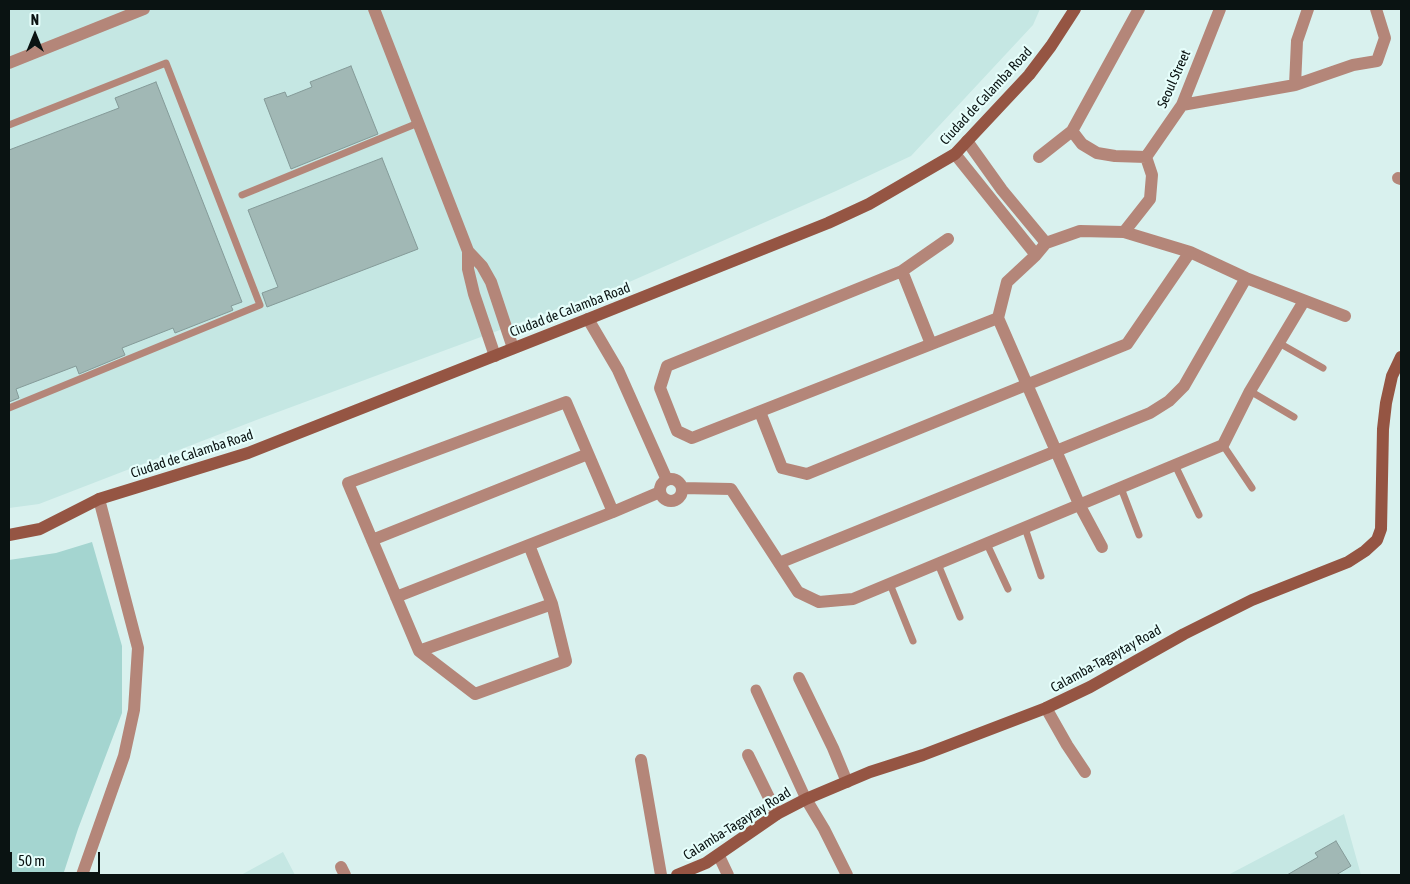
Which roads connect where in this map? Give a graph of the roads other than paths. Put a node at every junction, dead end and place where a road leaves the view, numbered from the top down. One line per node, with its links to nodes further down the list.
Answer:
1 (144, 9): 8 (street)
2 (374, 9): 12 (street)
3 (1075, 9): 14 (main road, Ciudad de Calamba Road)
4 (1139, 9): 13 (street)
5 (1220, 9): 10 (street, Seoul Street)
6 (1308, 9): 9 (street)
7 (1376, 9): 9 (street)
8 (9, 63)
9 (1295, 85): 10 (street)
10 (1182, 105): 17 (street, Seoul Street)
11 (10, 122): 39 (lane)
12 (418, 123): 18 (lane); 22 (street)
13 (1072, 131): 16 (street); 17 (street)
14 (967, 141): 15 (main road, Ciudad de Calamba Road); 21 (street)
15 (955, 154): 24 (street); 30 (main road, Ciudad de Calamba Road)
16 (1039, 157)
17 (1146, 157): 19 (street)
18 (242, 195)
19 (1124, 232): 21 (street); 23 (street)
20 (948, 239): 25 (street)
21 (1046, 243): 24 (street)
22 (468, 251): 33 (street); 34 (street)
23 (1190, 252): 26 (street); 37 (street)
24 (1036, 254): 29 (street)
25 (902, 270): 32 (street); 40 (street)
26 (1246, 278): 27 (street); 43 (street)
27 (1304, 301): 28 (street); 31 (street)
28 (1345, 316)
29 (998, 318): 32 (street); 37 (street)
30 (588, 319): 33 (main road, Ciudad de Calamba Road); 46 (street)
31 (1279, 343): 36 (lane); 38 (street)
32 (931, 344): 40 (street)
33 (514, 348): 34 (main road, Ciudad de Calamba Road)
34 (495, 356): 51 (main road, Ciudad de Calamba Road)
35 (1401, 357): 74 (main road, Calamba-Tagaytay Road)
36 (1323, 368)
37 (1029, 385): 40 (street); 43 (street)
38 (1250, 391): 41 (lane); 42 (street)
39 (9, 408)
40 (760, 412)
41 (1294, 417)
42 (1223, 445): 45 (street); 49 (lane)
43 (1057, 450): 52 (street); 62 (street)
44 (588, 454): 53 (street); 58 (street); 58 (street)
45 (1175, 465): 48 (street); 54 (lane)
46 (667, 480): 47 (street); 50 (street)
47 (682, 488): 50 (street); 62 (street)
48 (1121, 488): 52 (street); 56 (lane)
49 (1252, 488)
50 (660, 492): 53 (street)
51 (98, 499): 57 (main road, Ciudad de Calamba Road); 82 (street)
52 (1080, 506): 55 (street); 61 (street)
53 (613, 512): 60 (street)
54 (1200, 515)
55 (1025, 528): 59 (street); 64 (lane)
56 (1140, 535)
57 (9, 536)
58 (372, 540): 67 (street)
59 (987, 544): 63 (street); 66 (lane)
60 (529, 545): 67 (street); 68 (street)
61 (1102, 547)
62 (780, 563): 65 (street)
63 (938, 564): 65 (street); 69 (lane)
64 (1041, 576)
65 (890, 584): 70 (lane)
66 (1008, 589)
67 (396, 597): 71 (street)
68 (552, 604): 71 (street); 71 (street)
69 (960, 617)
70 (913, 641)
71 (419, 651)
72 (798, 678): 78 (street)
73 (756, 690): 79 (street)
74 (1046, 708): 77 (street); 78 (main road, Calamba-Tagaytay Road)
75 (748, 755): 80 (street)
76 (641, 760): 83 (street)
77 (1085, 772)
78 (847, 782): 79 (main road, Calamba-Tagaytay Road)
79 (806, 799): 80 (main road, Calamba-Tagaytay Road); 86 (street)
80 (777, 814): 81 (main road, Calamba-Tagaytay Road)
81 (718, 856): 84 (main road, Calamba-Tagaytay Road); 85 (street)
82 (82, 875)
83 (661, 875)
84 (677, 875)
85 (728, 875)
86 (847, 875)

